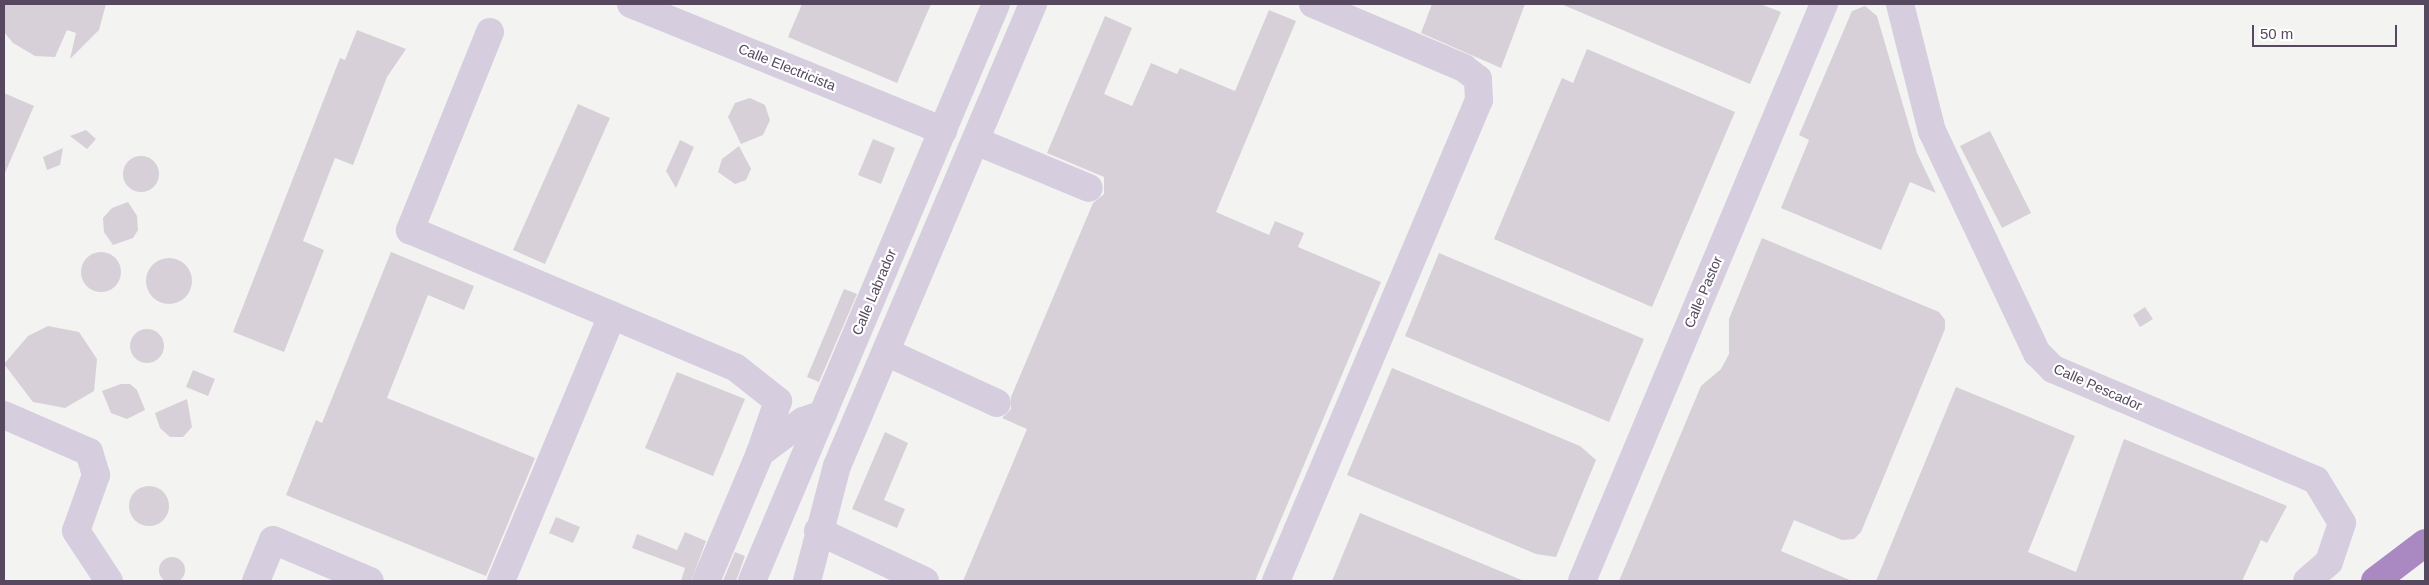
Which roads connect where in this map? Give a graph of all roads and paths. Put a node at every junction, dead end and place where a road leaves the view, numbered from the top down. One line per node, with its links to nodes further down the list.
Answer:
1 (630, 4): 8 (street, Calle Electricista)
2 (996, 4): 8 (street, Calle Labrador)
3 (1033, 4): 9 (street)
4 (1314, 4): 27 (street)
5 (1824, 4): 28 (street, Calle Pastor)
6 (1900, 4): 29 (street, Calle Pescador)
7 (490, 32): 11 (street)
8 (943, 131): 14 (street, Calle Labrador)
9 (976, 141): 10 (street); 12 (street)
10 (1089, 188)
11 (612, 315): 16 (street); 22 (street)
12 (886, 352): 13 (street); 17 (street)
13 (997, 403)
14 (822, 414): 16 (street); 24 (street, Calle Labrador)
15 (4, 415): 19 (street)
16 (760, 452): 23 (street)
17 (818, 531): 25 (street); 26 (street)
18 (2425, 543): 30 (highway)
19 (109, 581)
20 (256, 581): 21 (street)
21 (370, 581)
22 (501, 581)
23 (706, 581)
24 (752, 581)
25 (807, 581)
26 (925, 581)
27 (1276, 581)
28 (1582, 581)
29 (2307, 581)
30 (2375, 581)

